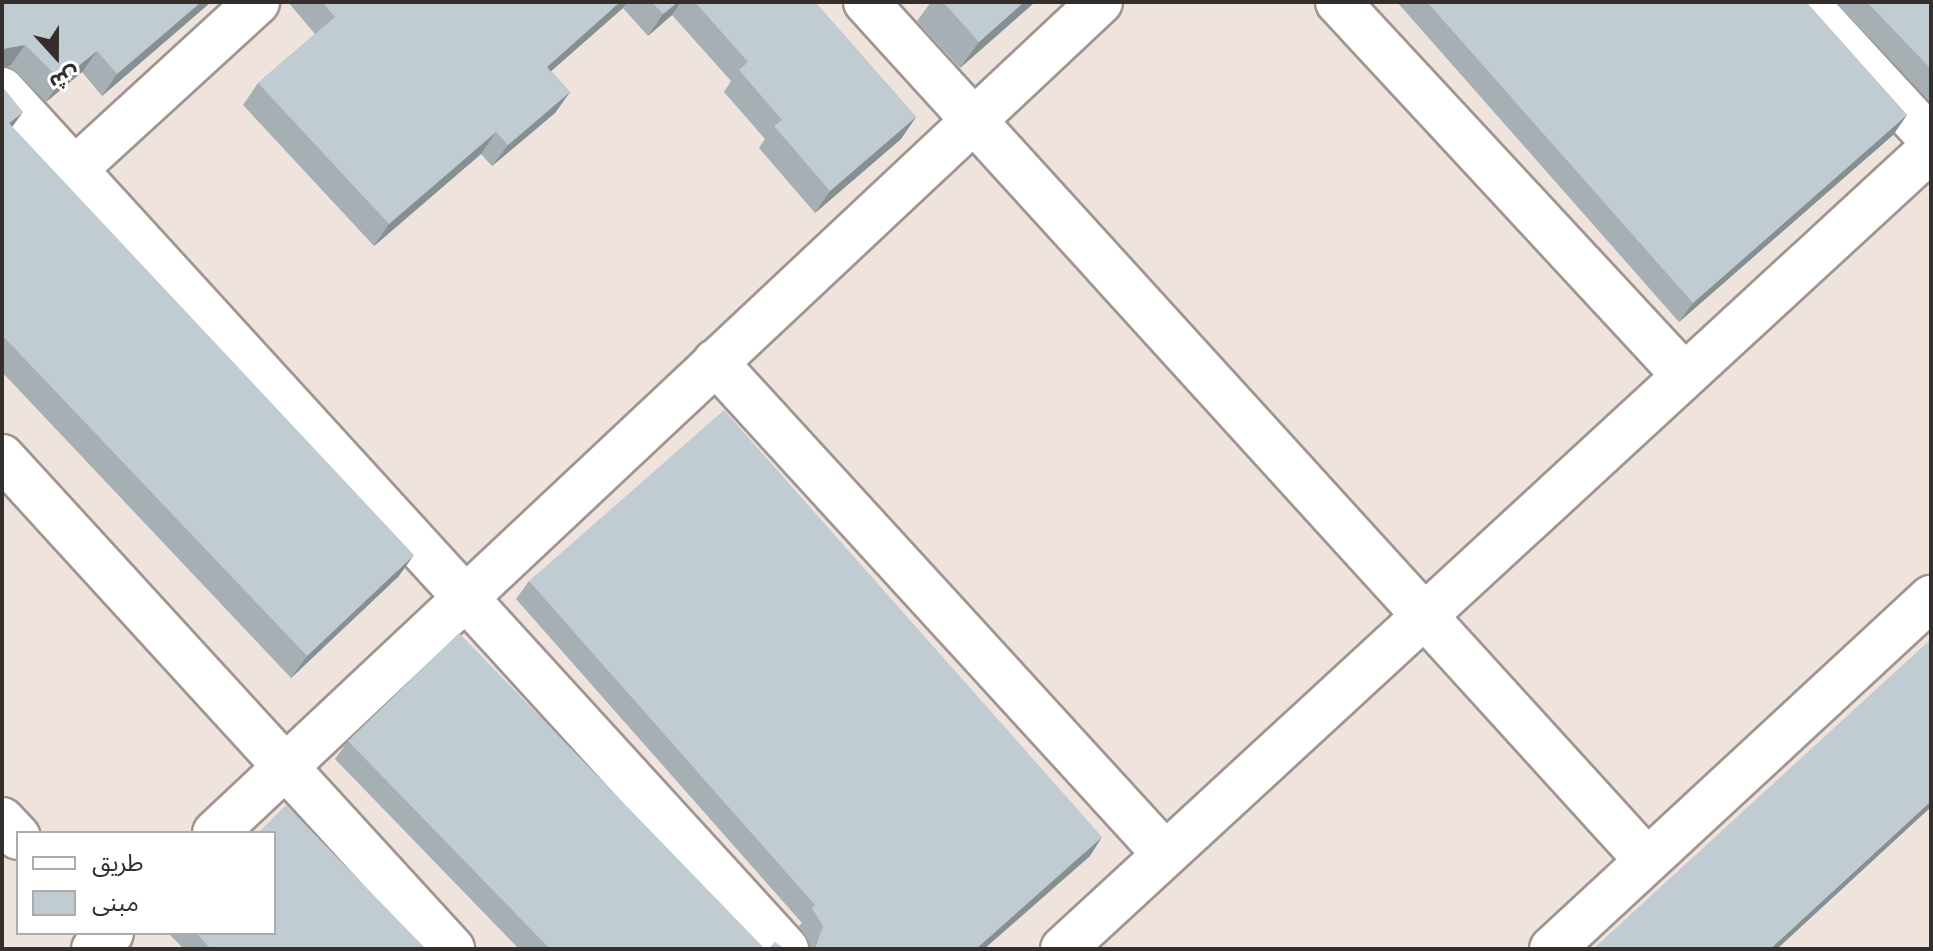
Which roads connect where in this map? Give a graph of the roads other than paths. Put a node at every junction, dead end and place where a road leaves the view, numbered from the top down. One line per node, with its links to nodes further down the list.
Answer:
1 (257, 2): 10 (street)
2 (866, 2): 7 (street)
3 (1100, 2): 7 (street)
4 (1338, 2): 12 (street)
5 (1805, 2): 8 (street)
6 (2, 90): 10 (street)
7 (974, 120): 11 (street); 16 (street)
8 (1931, 139)
9 (1931, 149): 12 (street)
10 (75, 169): 14 (street)
11 (715, 362): 14 (street); 21 (street)
12 (1684, 375): 16 (street)
13 (2, 457): 17 (street)
14 (464, 597): 17 (street); 24 (street)
15 (1931, 598): 22 (street)
16 (1424, 614): 21 (street); 22 (street)
17 (287, 764): 19 (street); 23 (street)
18 (2, 820): 20 (street)
19 (217, 831)
20 (16, 835)
21 (1165, 854): 25 (street)
22 (1645, 858): 26 (street)
23 (452, 949)
24 (786, 949)
25 (1063, 949)
26 (1552, 949)

